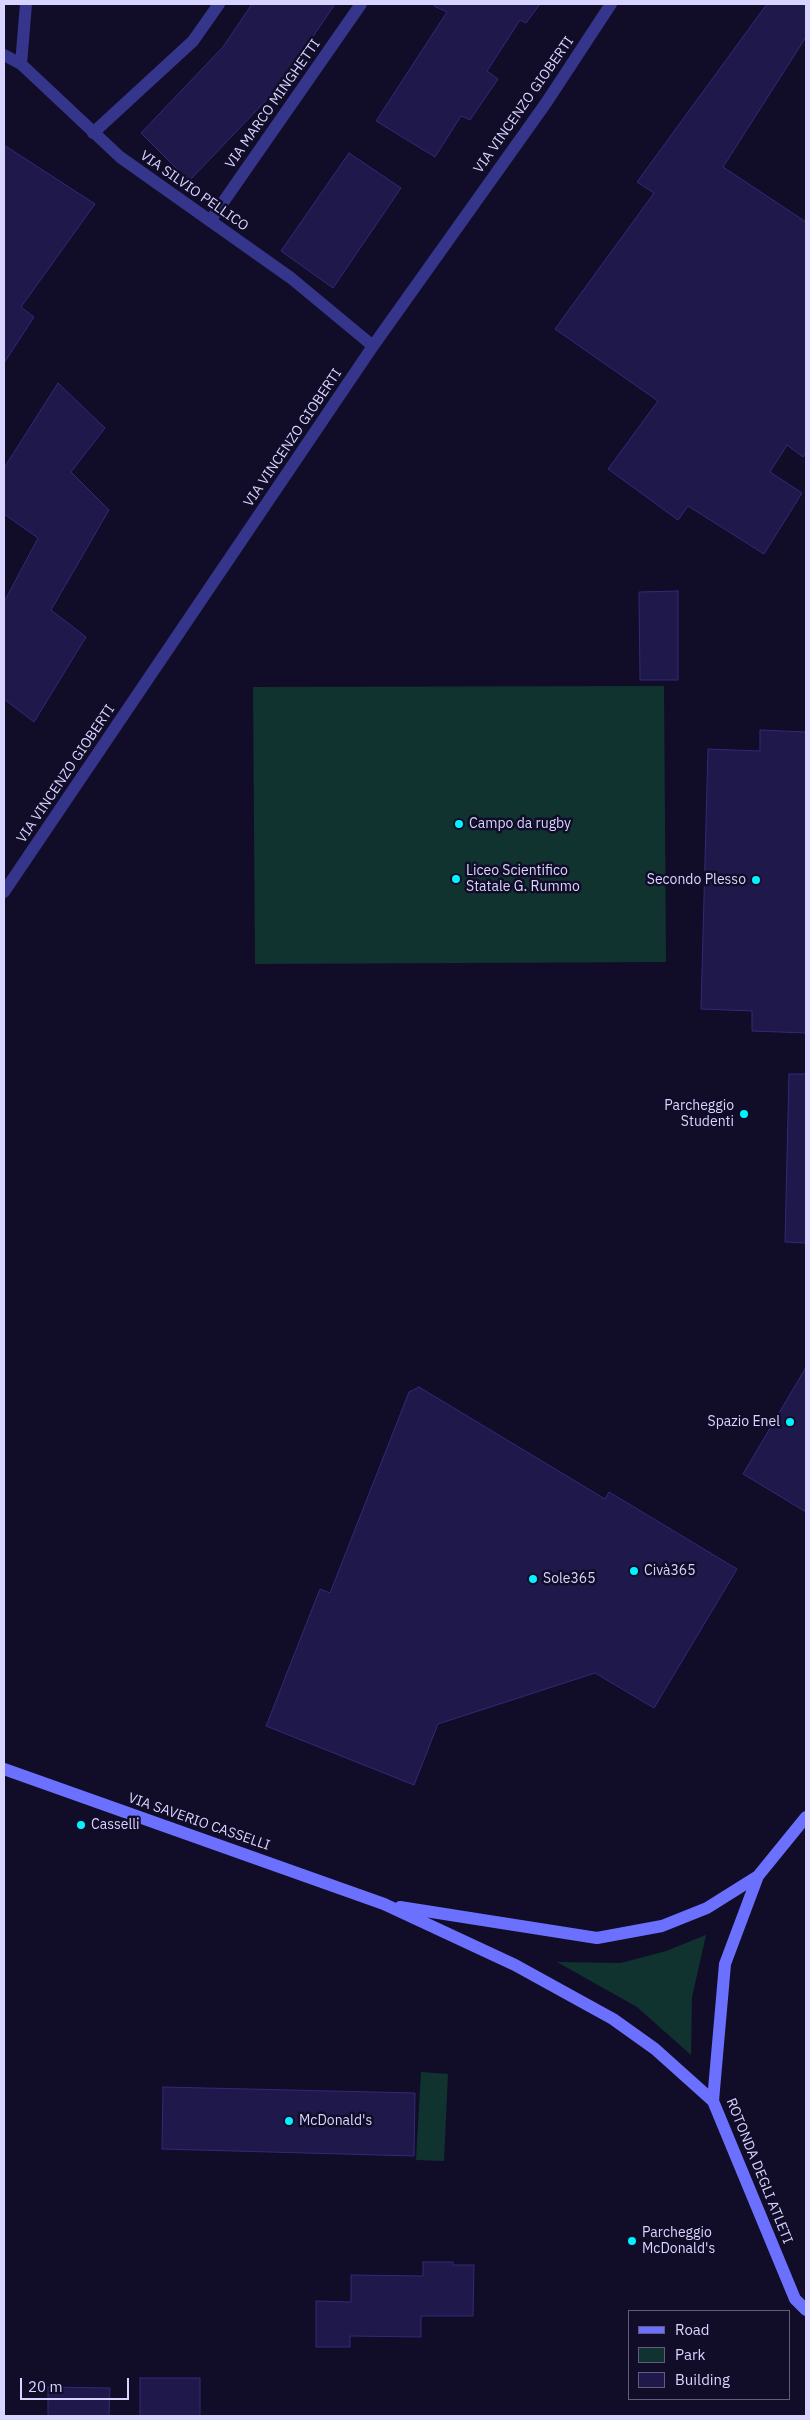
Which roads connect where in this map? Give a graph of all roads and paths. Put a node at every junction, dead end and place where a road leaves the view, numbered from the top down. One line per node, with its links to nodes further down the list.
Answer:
1 (26, 4): 6 (street)
2 (219, 4): 7 (street)
3 (361, 4): 8 (street, VIA MARCO MINGHETTI)
4 (611, 4): 9 (street, VIA VINCENZO GIOBERTI)
5 (4, 55): 6 (street, VIA SILVIO PELLICO)
6 (21, 64): 7 (street, VIA SILVIO PELLICO)
7 (93, 133): 8 (street, VIA SILVIO PELLICO)
8 (210, 221): 9 (street, VIA SILVIO PELLICO)
9 (373, 346): 10 (street, VIA VINCENZO GIOBERTI)
10 (4, 892)
11 (4, 1770): 14 (main road, VIA SAVERIO CASSELLI)
12 (806, 1817): 13 (main road, ROTONDA DEGLI ATLETI)
13 (758, 1876): 14 (main road, VIA SAVERIO CASSELLI); 15 (main road, ROTONDA DEGLI ATLETI)
14 (384, 1904): 15 (main road, VIA SAVERIO CASSELLI)
15 (713, 2101): 16 (main road, ROTONDA DEGLI ATLETI)
16 (806, 2310)

